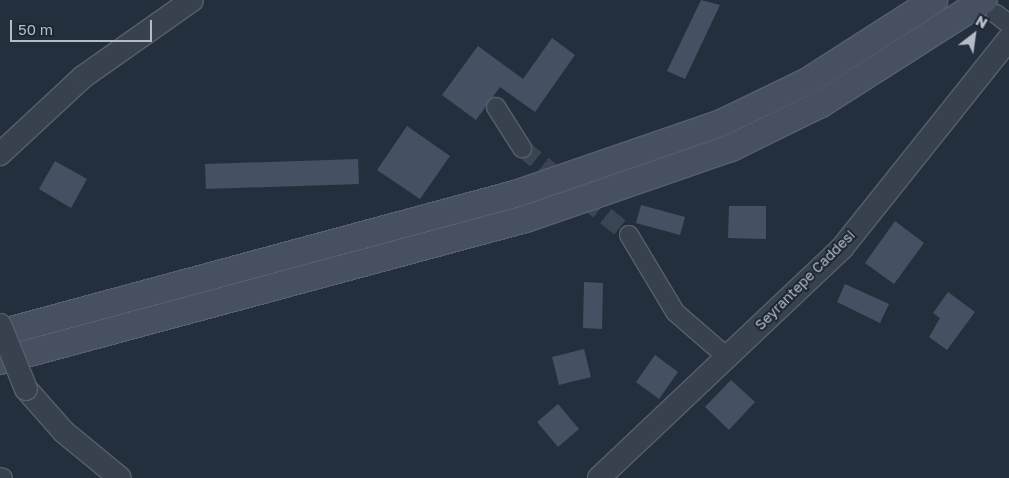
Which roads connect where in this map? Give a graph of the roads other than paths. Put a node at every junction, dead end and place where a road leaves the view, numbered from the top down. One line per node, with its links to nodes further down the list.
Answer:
1 (192, 0): 7 (street)
2 (934, 0): 10 (main road)
3 (997, 12): 12 (main road)
4 (1009, 39): 11 (street, Seyrantepe Caddesi)
5 (496, 107): 6 (street)
6 (522, 148)
7 (0, 154)
8 (629, 235): 11 (street)
9 (0, 326): 13 (street, bridge)
10 (0, 333)
11 (727, 357): 14 (street, Seyrantepe Caddesi)
12 (0, 361)
13 (120, 478)
14 (599, 478)

